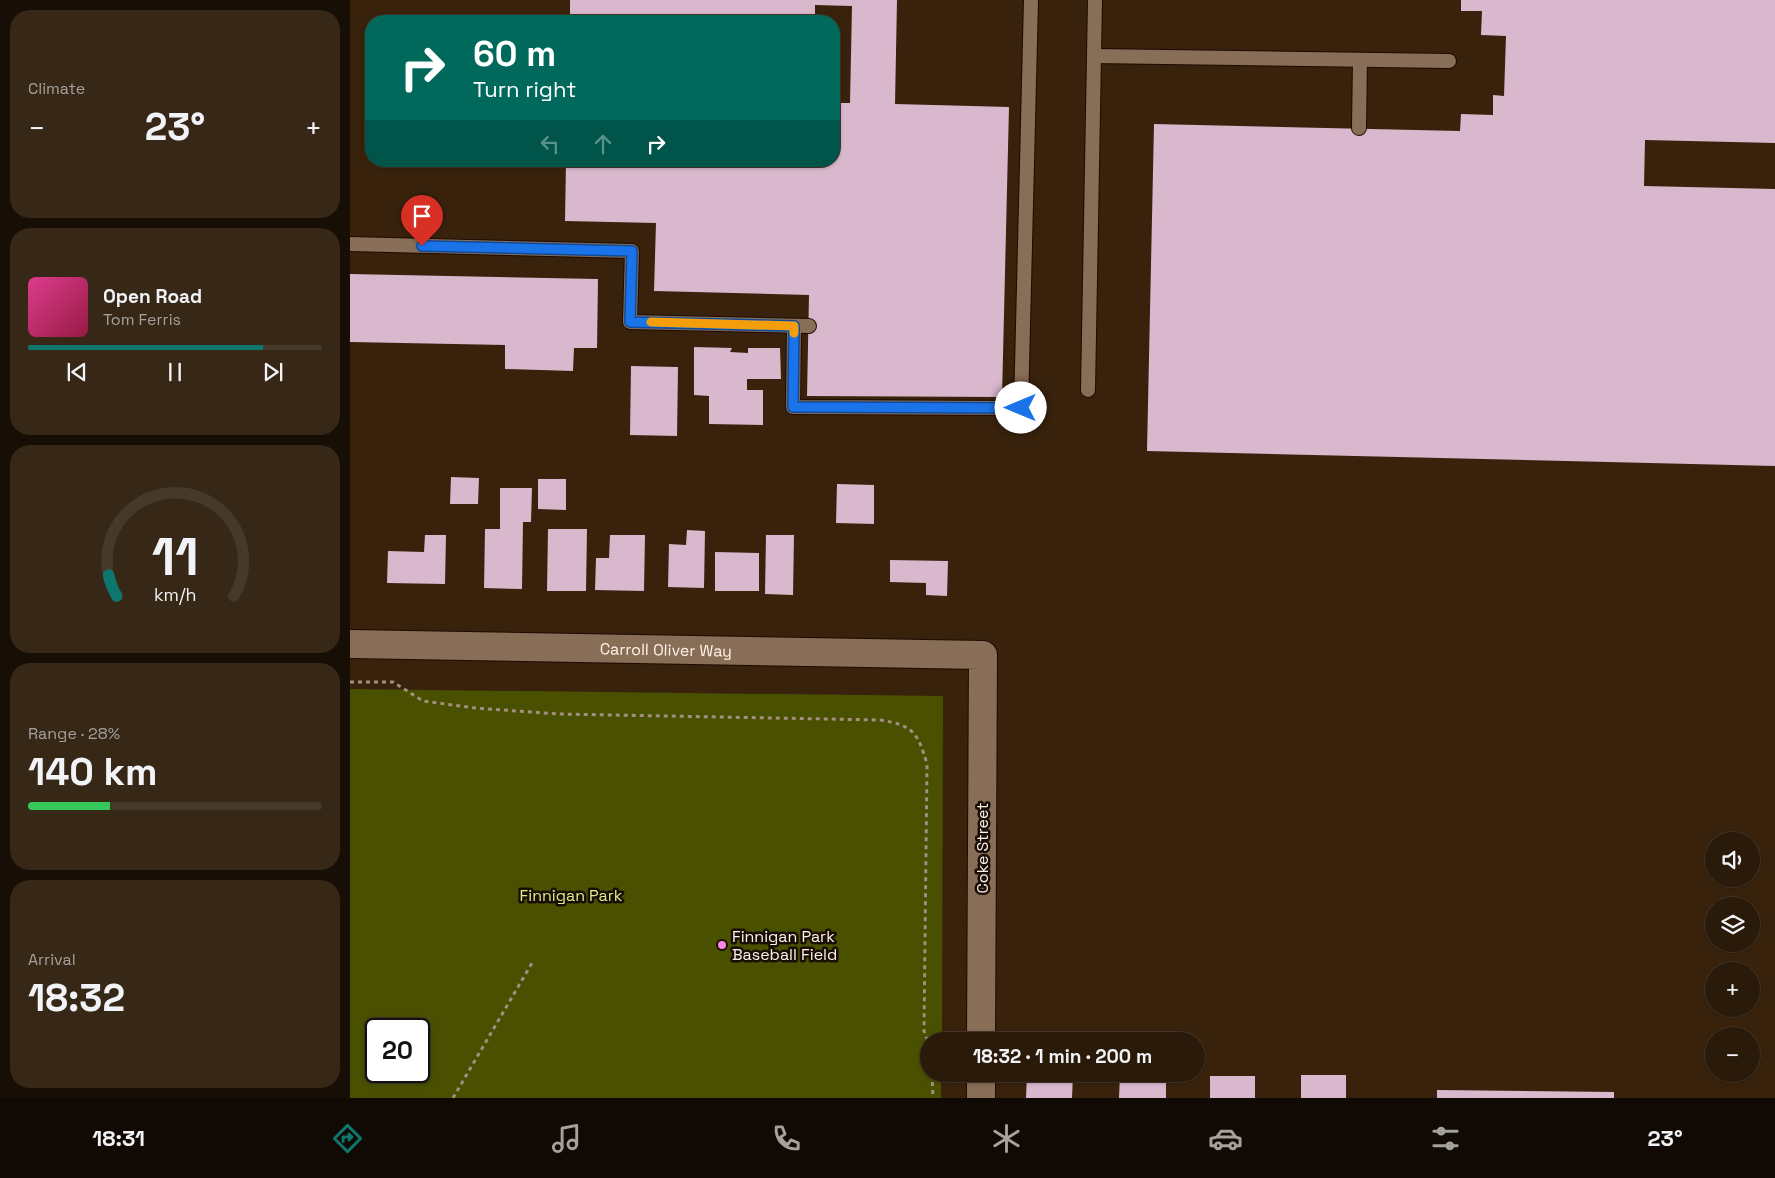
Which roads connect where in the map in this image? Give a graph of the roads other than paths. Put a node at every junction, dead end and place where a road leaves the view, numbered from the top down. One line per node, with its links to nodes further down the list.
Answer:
1 (1031, 0): 8 (lane)
2 (1095, 0): 3 (lane)
3 (1094, 56): 4 (lane); 10 (lane)
4 (1360, 60): 5 (lane); 6 (lane)
5 (1449, 61)
6 (1359, 128)
7 (350, 244): 8 (lane)
8 (794, 326): 9 (lane)
9 (809, 326)
10 (1088, 390)
11 (350, 644): 12 (street, Carroll Oliver Way)
12 (983, 655): 13 (street, Coke Street)
13 (982, 1032)
14 (981, 1082): 15 (street)
15 (981, 1098)

